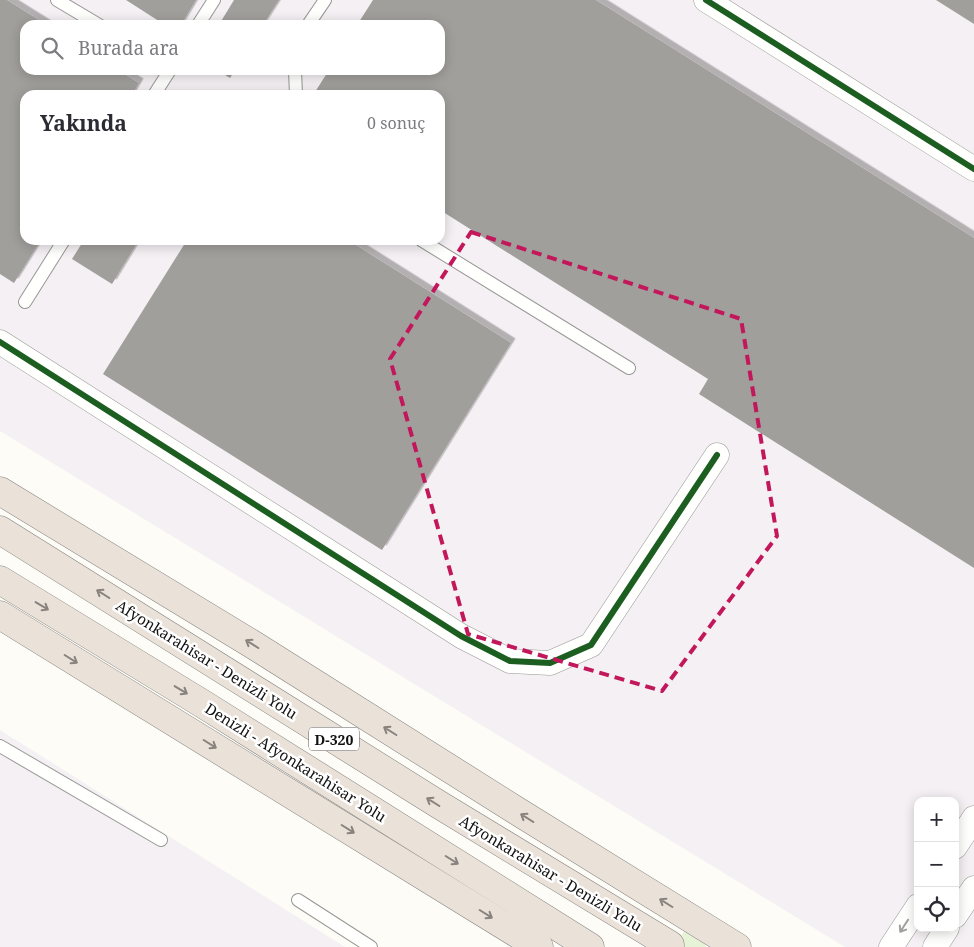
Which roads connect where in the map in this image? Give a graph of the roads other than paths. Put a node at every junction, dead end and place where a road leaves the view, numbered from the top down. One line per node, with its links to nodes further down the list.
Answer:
1 (57, 0): 5 (lane)
2 (214, 0): 6 (lane)
3 (325, 0): 7 (lane)
4 (715, 2): 12 (street)
5 (91, 20)
6 (201, 20)
7 (311, 20)
8 (167, 75): 10 (lane)
9 (295, 75): 11 (lane)
10 (157, 90)
11 (296, 90)
12 (974, 169)
13 (61, 245): 15 (lane)
14 (430, 245): 17 (lane)
15 (25, 302)
16 (0, 342): 18 (street)
17 (629, 368)
18 (717, 455)
19 (0, 491): 31 (highway, one-way to 19)
20 (0, 530): 33 (highway, Afyonkarahisar - Denizli Yolu / D-320, one-way to 20)
21 (0, 580): 36 (highway, Denizli - Afyonkarahisar Yolu / D-320, one-way to 36)
22 (0, 615): 35 (highway, one-way to 35)
23 (0, 746): 25 (lane)
24 (974, 818): 26 (street)
25 (161, 840)
26 (958, 842)
27 (974, 888): 29 (street)
28 (298, 900): 34 (lane)
29 (959, 910)
30 (914, 912): 39 (street, one-way to 39)
31 (701, 925): 37 (highway); 38 (highway)
32 (944, 932): 40 (street)
33 (670, 945)
34 (371, 947)
35 (539, 947)
36 (590, 947)
37 (717, 947)
38 (737, 947)
39 (891, 947)
40 (935, 947)

